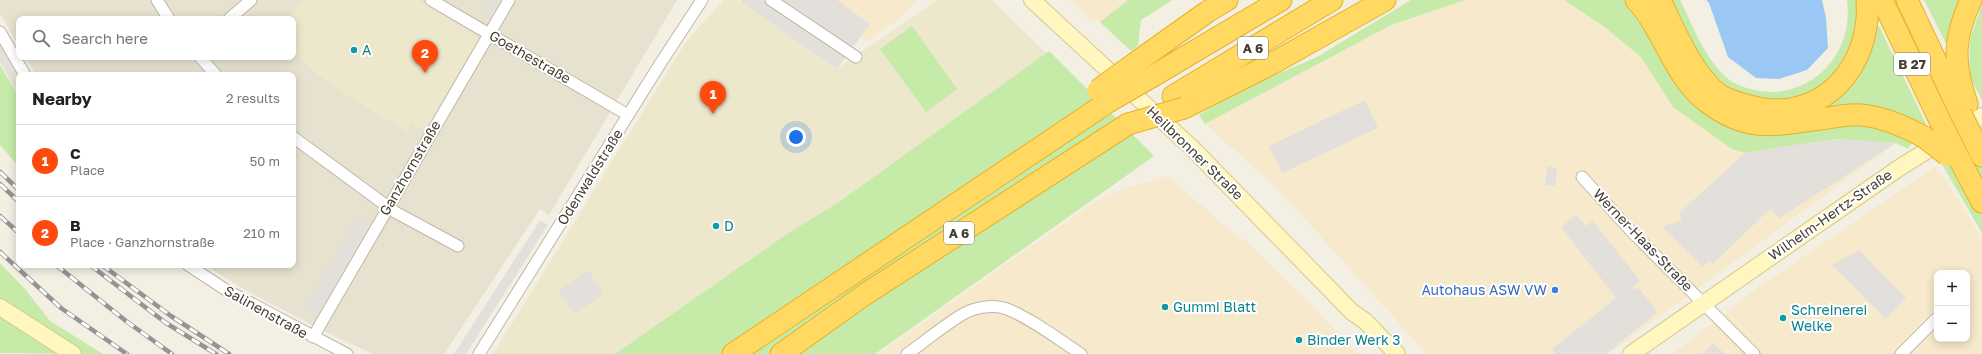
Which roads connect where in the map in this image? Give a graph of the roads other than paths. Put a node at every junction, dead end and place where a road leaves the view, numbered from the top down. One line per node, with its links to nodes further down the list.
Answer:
1 (157, 0): 18 (street)
2 (251, 0): 19 (street)
3 (431, 0): 21 (street, Goethestraße)
4 (509, 0): 21 (street, Ganzhornstraße)
5 (702, 0): 30 (street, Odenwaldstraße)
6 (771, 0): 23 (street)
7 (1032, 0): 41 (main road, Heilbronner Straße)
8 (1227, 0): 28 (highway, bridge)
9 (1281, 0): 28 (highway, A 6, bridge)
10 (1332, 0): 29 (highway, A 6)
11 (1385, 0): 29 (highway)
12 (1636, 0): 33 (highway, bridge)
13 (1660, 0): 14 (highway)
14 (1867, 0)
15 (1882, 0): 33 (highway, B 27, bridge)
16 (1907, 0): 31 (highway, B 27)
17 (1970, 0): 31 (highway)
18 (167, 16)
19 (232, 16)
20 (0, 32): 22 (street)
21 (489, 34): 30 (street, Goethestraße); 36 (street, Ganzhornstraße)
22 (16, 58)
23 (856, 58)
24 (17, 60): 26 (street)
25 (203, 60): 27 (street)
26 (24, 72)
27 (213, 72)
28 (1103, 96): 49 (highway, A 6)
29 (1178, 102): 50 (highway, A 6, bridge)
30 (628, 115): 48 (street, Odenwaldstraße)
31 (1975, 131): 39 (main road, Wilhelm-Hertz-Straße)
32 (296, 139): 36 (street)
33 (1951, 153): 35 (highway, B 27)
34 (1582, 177): 39 (street, Werner-Haas-Straße)
35 (1982, 202)
36 (388, 207): 37 (street); 44 (street, Ganzhornstraße)
37 (458, 246)
38 (193, 268): 44 (street, Salinenstraße)
39 (1704, 304): 42 (main road, Wilhelm-Hertz-Straße); 56 (street, Werner-Haas-Straße)
40 (0, 307): 46 (main road)
41 (1352, 312): 45 (main road, Heilbronner Straße); 53 (main road, Heilbronner Straße)
42 (1682, 319): 54 (main road, Wilhelm-Hertz-Straße); 55 (main road, Wilhelm-Hertz-Straße)
43 (1934, 321): 57 (street)
44 (313, 338): 47 (street, Salinenstraße)
45 (1383, 352)
46 (73, 354)
47 (347, 354)
48 (479, 354)
49 (734, 354)
50 (781, 354)
51 (907, 354): 52 (street)
52 (1081, 354)
53 (1397, 354)
54 (1631, 354)
55 (1641, 354)
56 (1754, 354)
57 (1901, 354)

